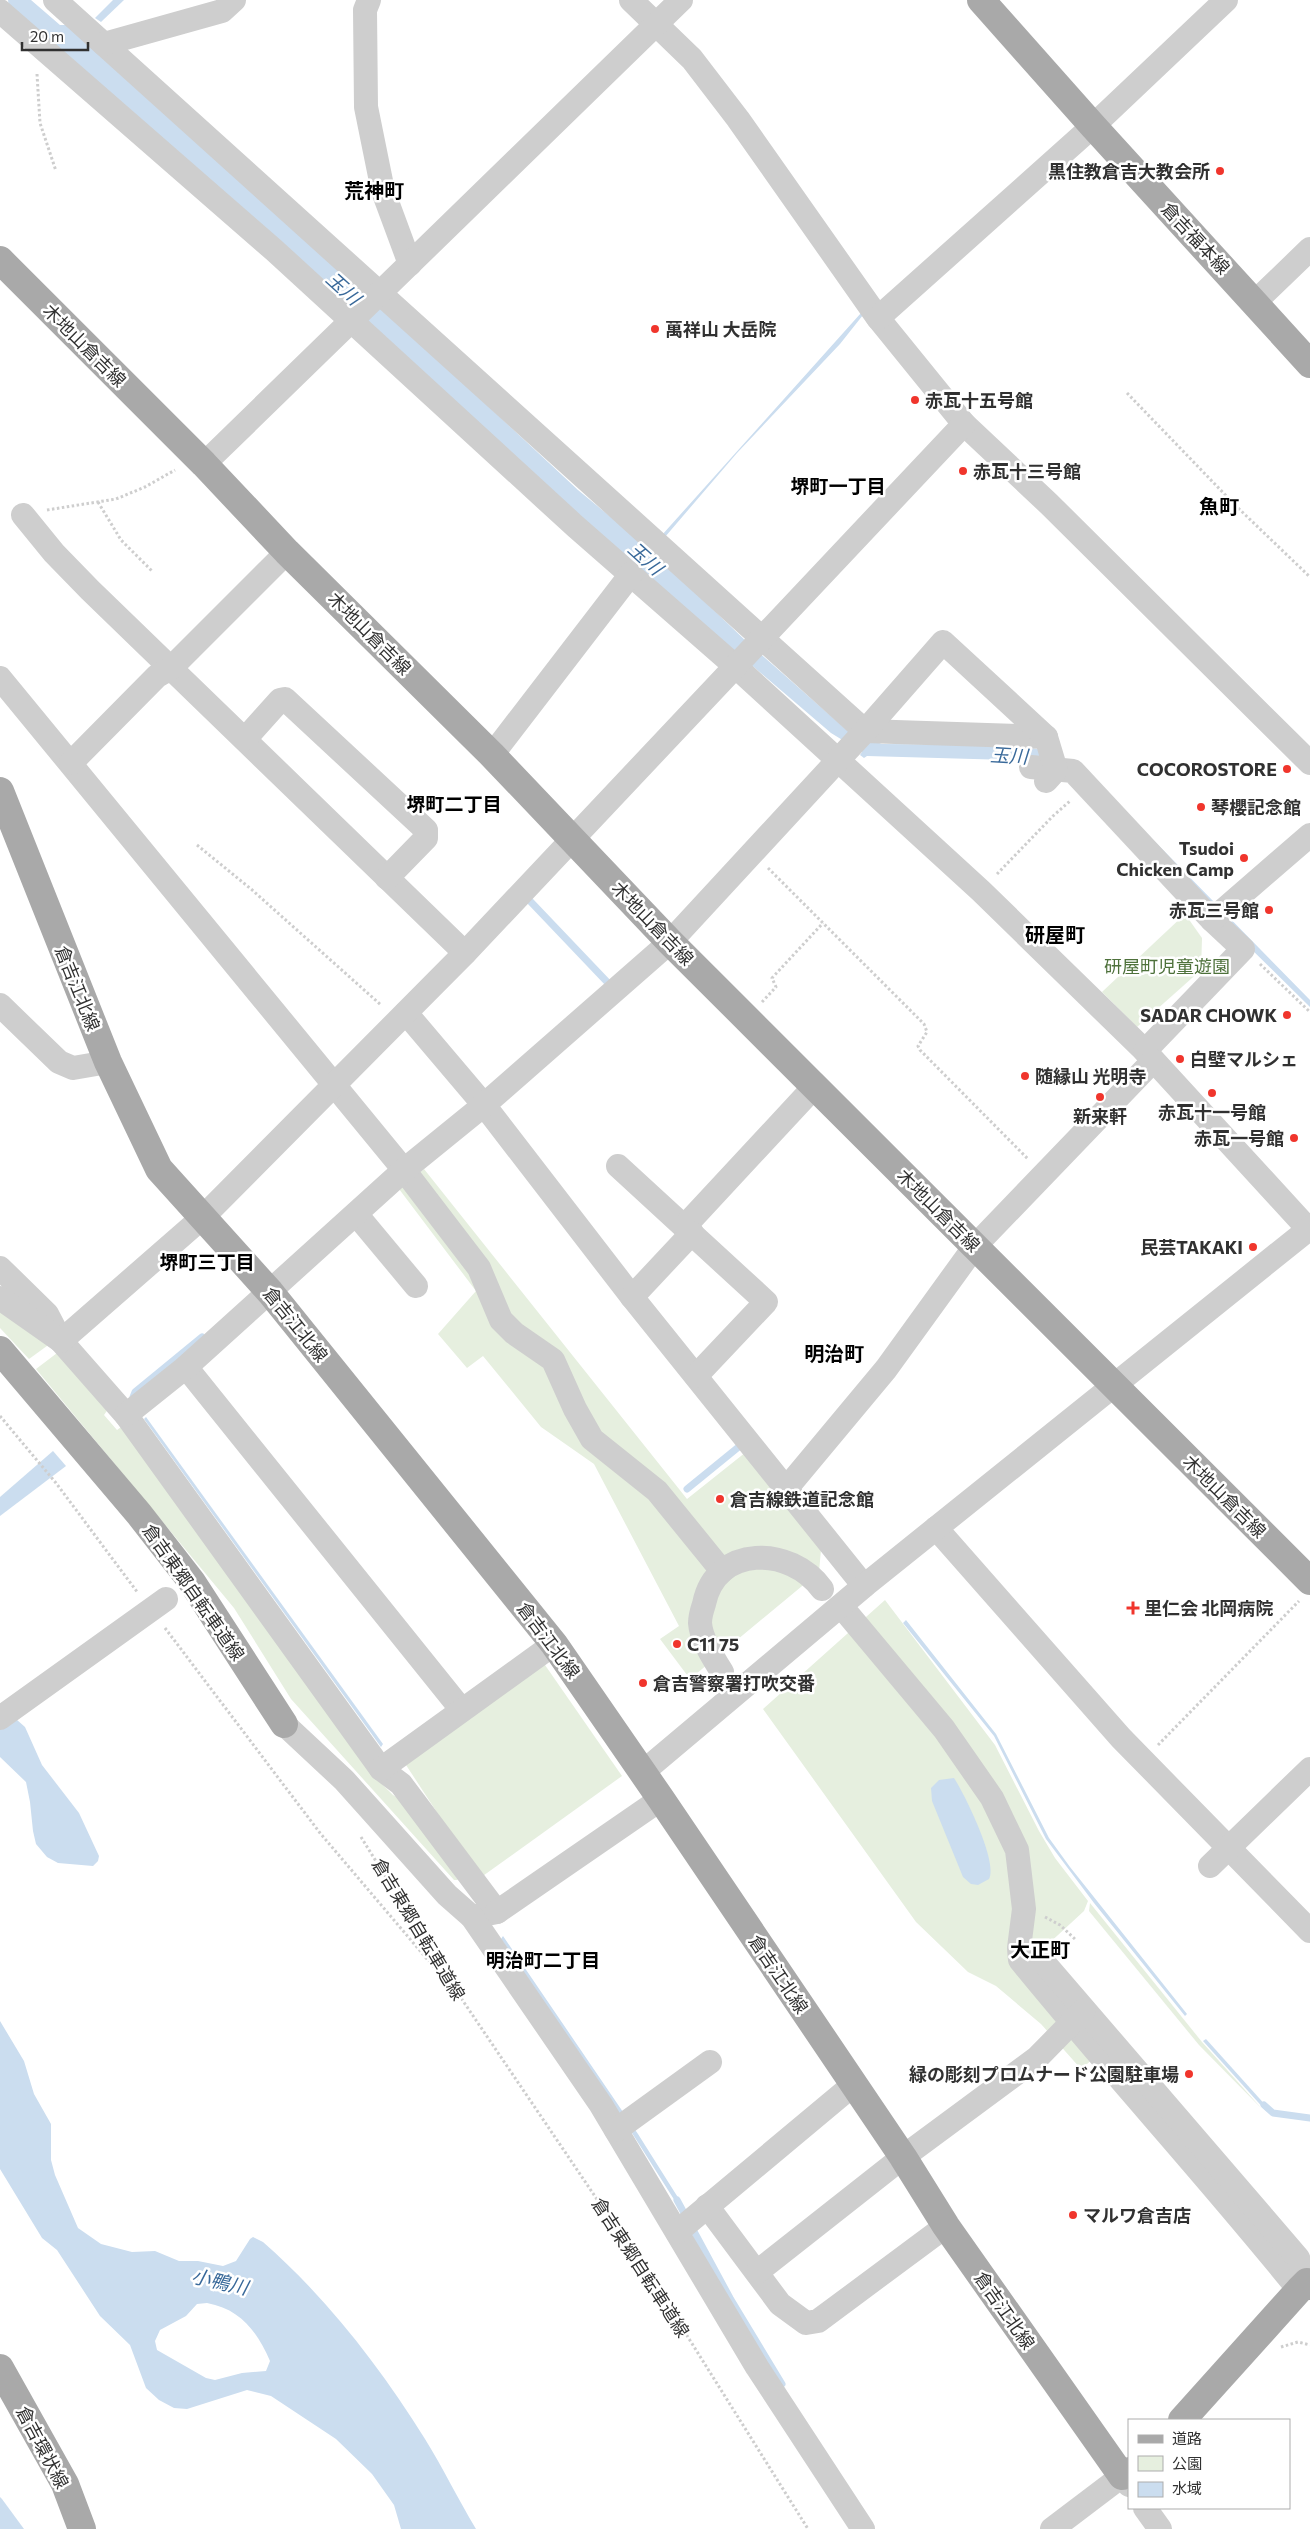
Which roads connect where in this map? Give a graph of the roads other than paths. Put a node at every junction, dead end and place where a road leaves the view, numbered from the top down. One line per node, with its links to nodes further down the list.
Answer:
1 (55, 0): 10 (street)
2 (234, 0): 10 (street)
3 (369, 0): 14 (street)
4 (631, 0): 9 (street)
5 (681, 0): 9 (street)
6 (981, 0): 11 (main road, 倉吉福本線)
7 (1226, 0): 11 (street)
8 (0, 11): 18 (street)
9 (657, 24): 14 (street); 17 (street)
10 (104, 44): 15 (street)
11 (1093, 126): 16 (main road, 倉吉福本線); 17 (street)
12 (1310, 249): 16 (street)
13 (0, 260): 21 (main road, 木地山倉吉線)
14 (410, 264): 15 (street)
15 (379, 292): 18 (street); 25 (street)
16 (1255, 302): 19 (main road, 倉吉福本線)
17 (878, 318): 20 (street)
18 (350, 320): 21 (street); 24 (street)
19 (1310, 364)
20 (964, 424): 25 (street); 34 (street)
21 (204, 464): 23 (main road, 木地山倉吉線)
22 (23, 515): 27 (street)
23 (287, 552): 27 (street); 32 (main road, 木地山倉吉線)
24 (632, 574): 26 (street); 32 (street)
25 (762, 639): 26 (street); 29 (street)
26 (735, 666): 33 (street); 38 (street)
27 (171, 668): 31 (street); 35 (street)
28 (0, 678): 35 (street)
29 (865, 731): 30 (street); 30 (street); 33 (street)
30 (1046, 737): 40 (street)
31 (245, 739): 39 (street); 39 (street)
32 (492, 755): 38 (main road, 木地山倉吉線)
33 (837, 758): 41 (street); 45 (street)
34 (1310, 762)
35 (71, 763): 47 (street)
36 (0, 791): 46 (main road, 倉吉江北線)
37 (1310, 835): 40 (street)
38 (572, 840): 41 (main road, 木地山倉吉線); 42 (street)
39 (388, 878): 42 (street)
40 (1212, 920): 45 (street)
41 (670, 942): 48 (main road, 木地山倉吉線); 49 (street)
42 (465, 953): 44 (street)
43 (0, 1005): 46 (street)
44 (402, 1016): 47 (street); 49 (street)
45 (1149, 1056): 55 (street); 56 (street)
46 (108, 1062): 53 (main road, 倉吉江北線)
47 (334, 1084): 51 (street); 53 (street)
48 (815, 1086): 54 (street); 56 (main road, 木地山倉吉線)
49 (484, 1105): 51 (street); 60 (street)
50 (618, 1166): 54 (street)
51 (404, 1170): 52 (street); 70 (street)
52 (356, 1214): 58 (street); 59 (street)
53 (204, 1217): 59 (main road, 倉吉江北線); 62 (street)
54 (688, 1229): 60 (street); 65 (street)
55 (1309, 1230): 66 (street)
56 (975, 1246): 66 (main road, 木地山倉吉線); 68 (street)
57 (0, 1268): 62 (street)
58 (416, 1286)
59 (270, 1292): 64 (street); 76 (main road, 倉吉江北線)
60 (632, 1297): 65 (street)
61 (0, 1298): 62 (street)
62 (61, 1341): 67 (street)
63 (0, 1350): 71 (main road, 倉吉東郷自転車道線)
64 (186, 1367): 67 (street); 78 (street)
65 (696, 1376): 68 (street)
66 (1115, 1385): 69 (street); 74 (main road, 木地山倉吉線)
67 (126, 1414): 82 (street)
68 (786, 1490): 72 (street)
69 (936, 1528): 72 (street); 85 (street)
70 (722, 1571): 73 (street); 77 (street)
71 (192, 1582): 79 (street, bridge); 80 (main road, 倉吉東郷自転車道線)
72 (864, 1586): 75 (street)
73 (822, 1589)
74 (1307, 1589)
75 (841, 1606): 83 (street); 91 (street)
76 (554, 1644): 78 (street); 83 (main road, 倉吉江北線)
77 (722, 1672)
78 (461, 1709): 82 (street)
79 (0, 1718)
80 (284, 1724): 88 (street)
81 (1310, 1768): 85 (street)
82 (381, 1769): 87 (street)
83 (643, 1772): 84 (main road, 倉吉江北線)
84 (661, 1799): 87 (street); 93 (main road, 倉吉江北線)
85 (1228, 1848): 86 (street); 89 (street)
86 (1210, 1866)
87 (497, 1912): 88 (street)
88 (472, 1918): 94 (street)
89 (1310, 1931)
90 (1046, 1966): 91 (street)
91 (1078, 2017): 95 (street); 100 (street)
92 (710, 2062): 94 (street)
93 (853, 2085): 95 (main road, 倉吉江北線); 96 (street)
94 (616, 2130): 98 (street)
95 (903, 2158): 97 (main road, 倉吉江北線); 99 (street)
96 (707, 2206): 98 (street); 99 (street)
97 (946, 2226): 99 (street); 103 (main road, 倉吉江北線)
98 (677, 2232): 106 (street)
99 (757, 2272)
100 (1306, 2284): 102 (main road)
101 (0, 2368): 105 (main road, 倉吉環状線)
102 (1183, 2419)
103 (1126, 2477): 107 (street)
104 (1146, 2509): 108 (street)
105 (82, 2529)
106 (863, 2529)
107 (1052, 2529)
108 (1160, 2529)

